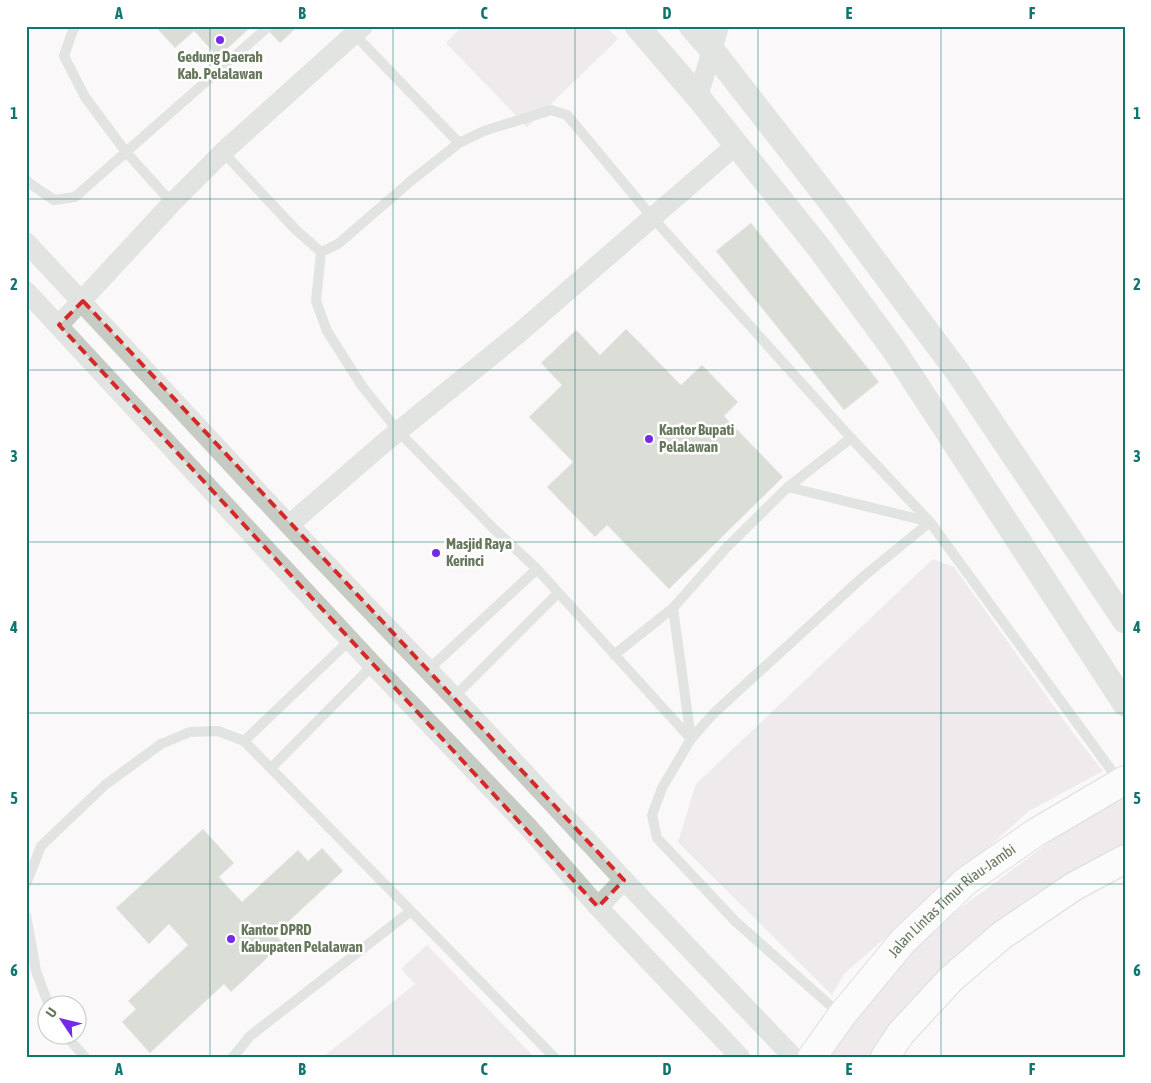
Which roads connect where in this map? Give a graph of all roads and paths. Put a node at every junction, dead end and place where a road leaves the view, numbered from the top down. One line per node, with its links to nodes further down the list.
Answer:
1 (76, 26): 11 (lane)
2 (269, 26): 11 (lane)
3 (638, 26): 8 (street)
4 (691, 26): 7 (street)
5 (719, 26): 7 (street)
6 (358, 30): 9 (lane); 12 (street)
7 (712, 50): 8 (street); 29 (street)
8 (698, 97): 10 (street)
9 (459, 143): 15 (lane); 17 (lane)
10 (736, 145): 15 (street); 35 (street)
11 (126, 152): 13 (lane); 14 (lane)
12 (223, 152): 14 (street); 17 (lane)
13 (26, 179)
14 (172, 203): 19 (street)
15 (652, 217): 21 (street); 22 (lane)
16 (26, 242): 19 (street)
17 (321, 252): 21 (lane)
18 (26, 291): 20 (street)
19 (82, 301): 20 (street); 25 (street)
20 (59, 325): 30 (street)
21 (398, 432): 25 (street); 26 (lane)
22 (852, 438): 23 (lane); 24 (lane)
23 (788, 487): 24 (lane); 28 (lane)
24 (930, 522): 36 (lane); 39 (lane)
25 (289, 525): 33 (street)
26 (537, 569): 27 (lane); 33 (lane)
27 (558, 593): 31 (lane); 34 (lane)
28 (673, 608): 31 (lane); 36 (lane)
29 (1125, 621)
30 (350, 640): 32 (street); 37 (lane)
31 (614, 655): 36 (lane)
32 (373, 665): 38 (lane); 43 (street)
33 (428, 670): 34 (street)
34 (454, 697): 41 (street)
35 (1125, 704)
36 (691, 739): 47 (lane)
37 (244, 741): 38 (lane); 42 (lane)
38 (271, 768): 44 (lane)
39 (1123, 781): 47 (main road, Jalan Lintas Timur Riau-Jambi)
40 (1125, 859): 55 (main road)
41 (624, 880): 43 (street); 53 (street)
42 (26, 884)
43 (598, 907): 52 (street)
44 (411, 911): 50 (lane); 51 (lane)
45 (26, 915): 46 (lane)
46 (45, 996)
47 (842, 1015): 54 (main road, Jalan Lintas Timur Riau-Jambi)
48 (75, 1046): 49 (lane)
49 (85, 1057)
50 (233, 1057)
51 (554, 1057)
52 (740, 1057)
53 (793, 1057)
54 (812, 1057)
55 (885, 1057)

